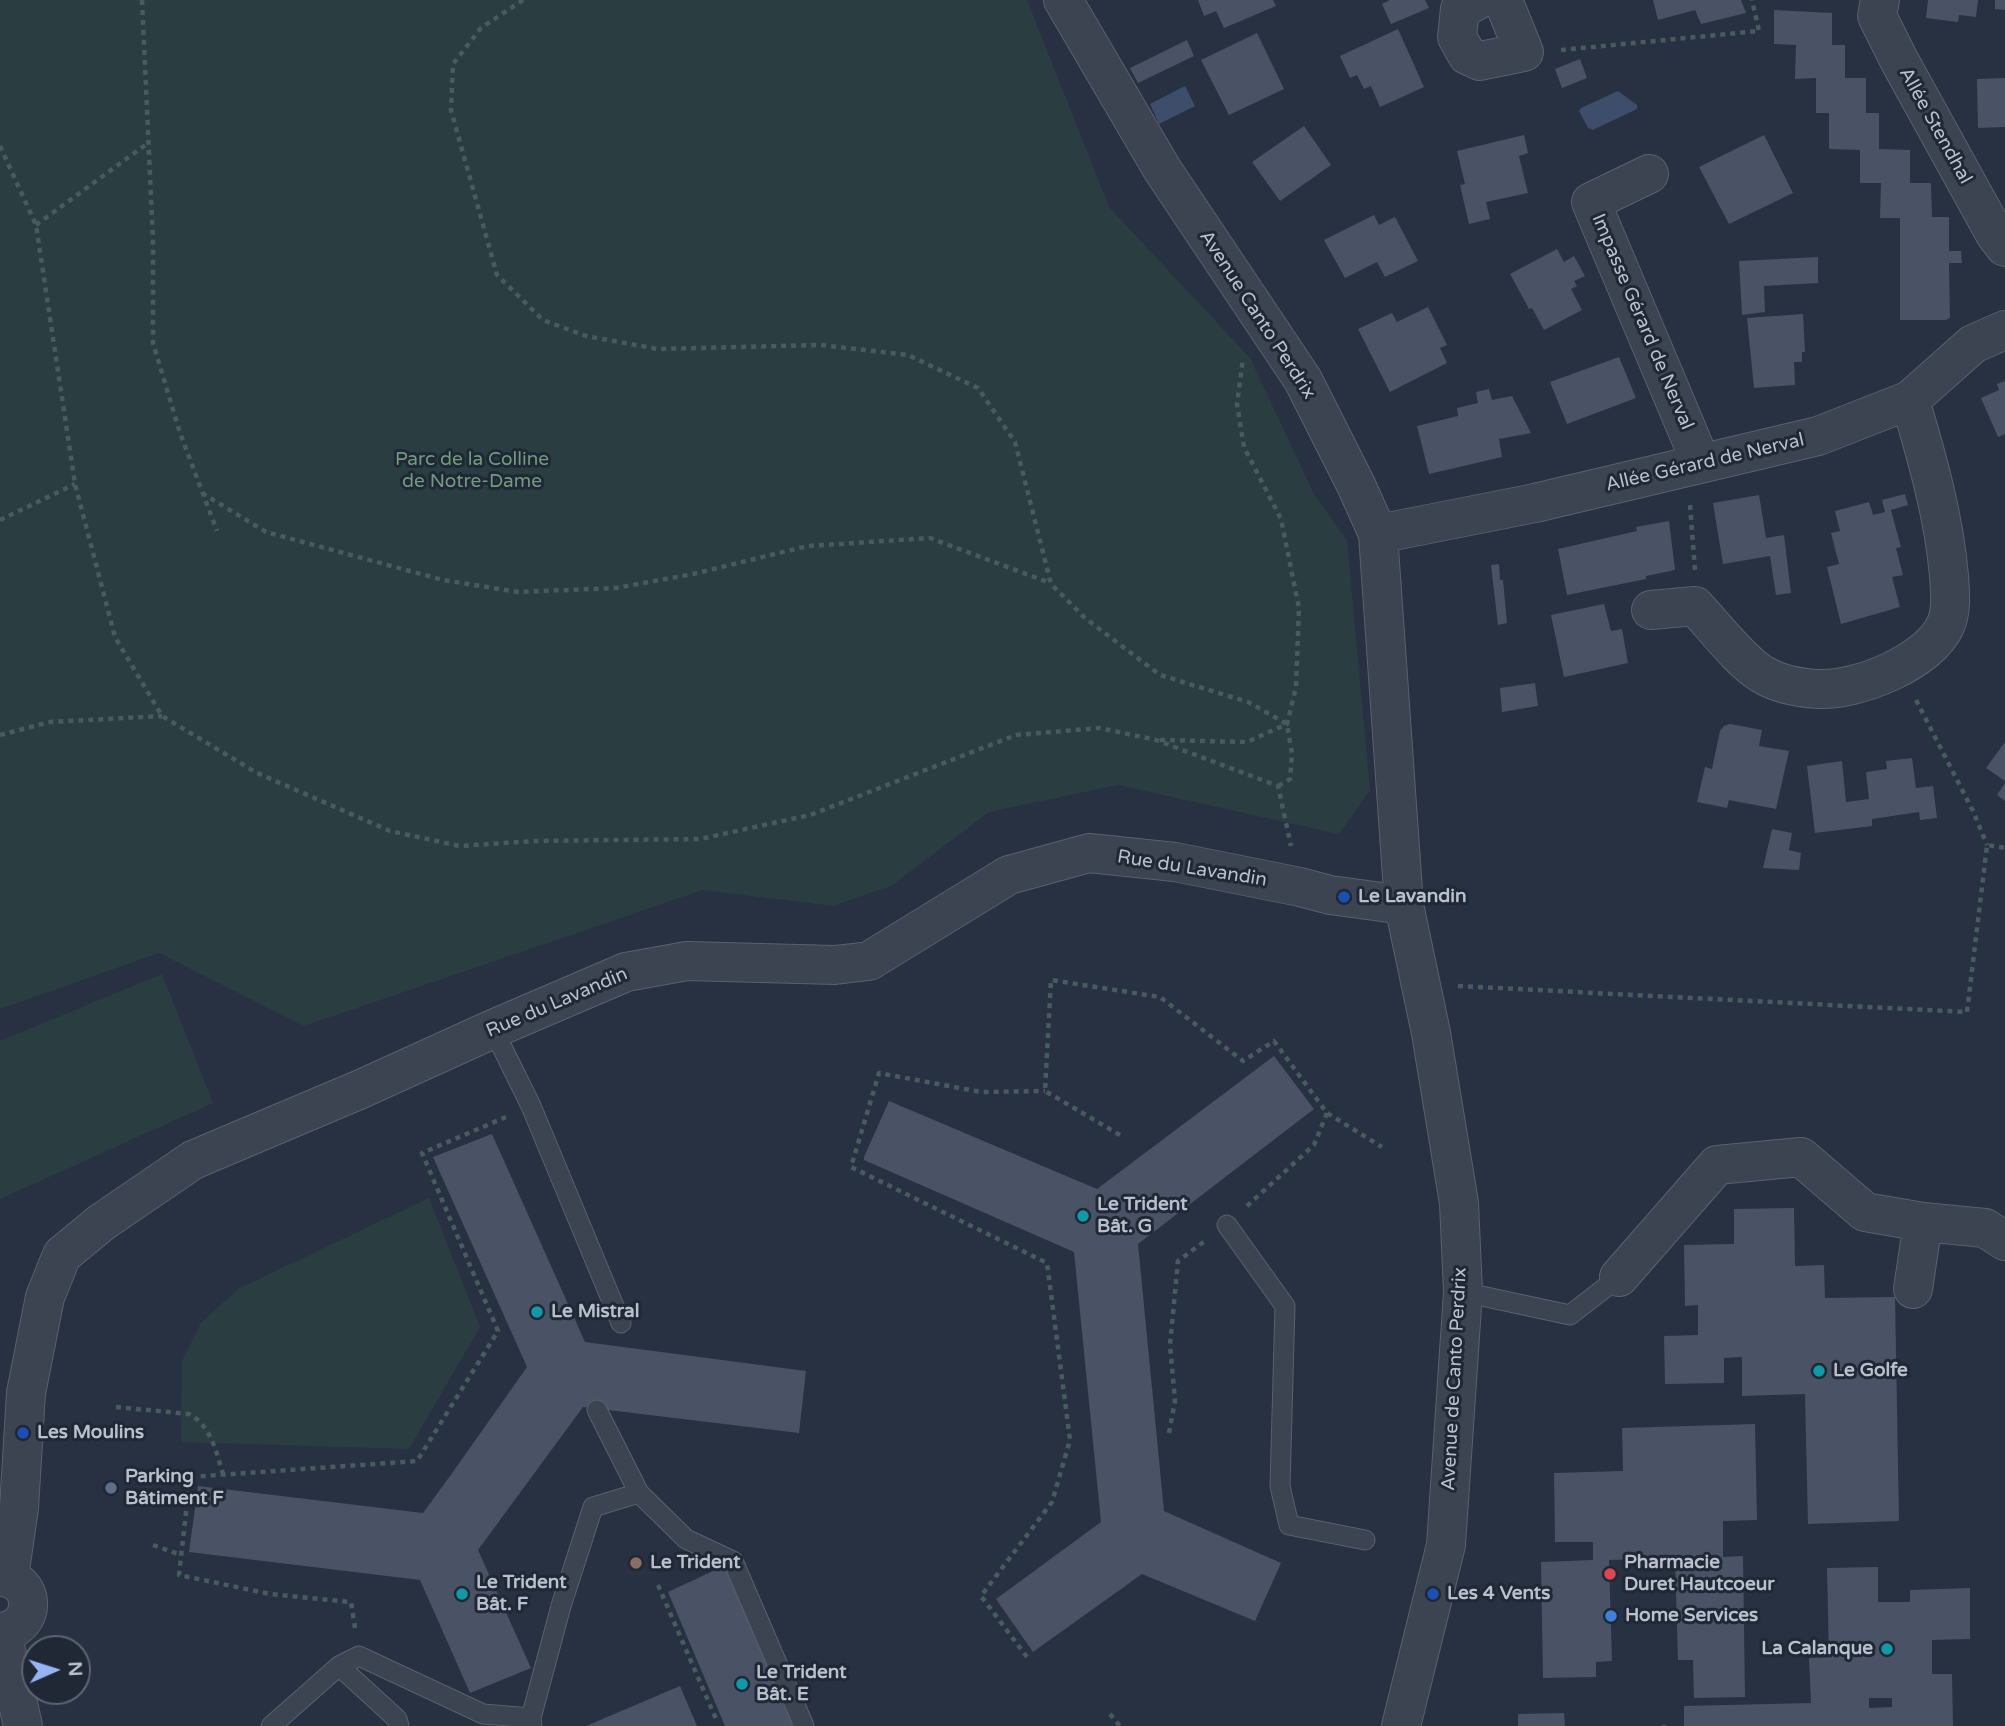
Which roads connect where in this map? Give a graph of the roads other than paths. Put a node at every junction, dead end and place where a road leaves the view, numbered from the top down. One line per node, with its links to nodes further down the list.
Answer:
1 (1478, 0): 2 (street)
2 (1503, 0)
3 (1880, 0): 6 (street, Allée Stendhal)
4 (1067, 2): 10 (street, Avenue Canto Perdrix)
5 (1649, 174): 9 (street, Impasse Gérard de Nerval)
6 (2005, 247)
7 (2005, 330): 8 (street, Allée Gérard de Nerval)
8 (1910, 400): 9 (street, Allée Gérard de Nerval); 11 (street)
9 (1694, 464): 10 (street, Allée Gérard de Nerval)
10 (1378, 534): 12 (street, Avenue Canto Perdrix)
11 (1651, 610)
12 (1404, 905): 13 (street, Rue du Lavandin); 19 (street, Avenue de Canto Perdrix)
13 (494, 1029): 20 (lane); 24 (street, Rue du Lavandin)
14 (1923, 1222): 16 (street); 17 (street); 18 (street)
15 (1227, 1225): 23 (lane)
16 (2005, 1241)
17 (1619, 1277): 19 (lane)
18 (1913, 1289)
19 (1463, 1292): 32 (street, Avenue de Canto Perdrix)
20 (621, 1323)
21 (597, 1410): 22 (lane)
22 (639, 1493): 27 (lane); 31 (lane)
23 (1365, 1540)
24 (4, 1577): 25 (street)
25 (1, 1632): 28 (street)
26 (339, 1666): 27 (lane); 29 (lane); 30 (lane)
27 (531, 1722)
28 (23, 1726)
29 (271, 1726)
30 (399, 1726)
31 (804, 1726)
32 (1401, 1726)

